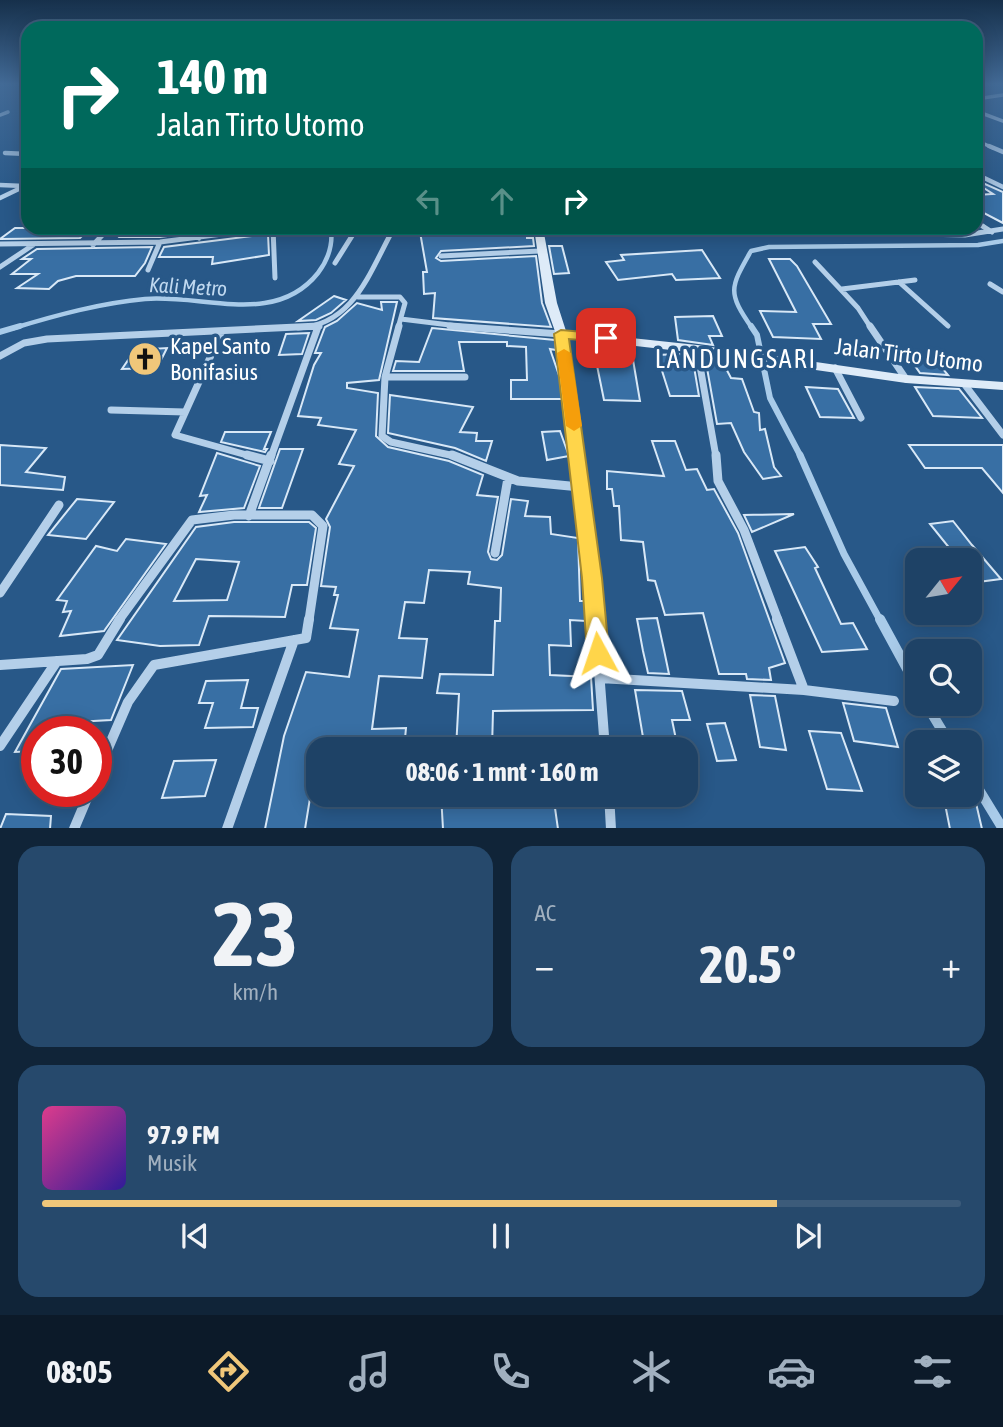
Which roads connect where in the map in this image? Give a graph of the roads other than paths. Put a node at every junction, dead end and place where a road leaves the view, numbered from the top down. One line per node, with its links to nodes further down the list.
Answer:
1 (983, 144): 2 (street)
2 (1003, 152)
3 (5, 153): 4 (street)
4 (21, 154)
5 (983, 177): 8 (street)
6 (0, 185): 7 (street)
7 (21, 186)
8 (1003, 187)
9 (21, 189): 10 (street)
10 (0, 198)
11 (983, 226): 13 (street)
12 (1003, 229): 13 (street)
13 (993, 232): 14 (street)
14 (983, 233)
15 (102, 235): 26 (street)
16 (201, 235): 22 (street)
17 (221, 235): 22 (street)
18 (272, 235): 33 (street)
19 (353, 235): 30 (street)
20 (390, 235): 39 (street)
21 (539, 235): 27 (street)
22 (199, 238): 23 (street)
23 (160, 242): 26 (street); 32 (street)
24 (0, 244): 25 (street)
25 (33, 244): 26 (street); 31 (street)
26 (93, 245)
27 (540, 251): 28 (street); 44 (street)
28 (441, 256)
29 (815, 262): 37 (street)
30 (335, 263)
31 (0, 267)
32 (148, 270)
33 (275, 278)
34 (915, 280): 35 (street)
35 (899, 282): 37 (street); 41 (street)
36 (990, 284): 38 (street)
37 (842, 289): 50 (street)
38 (1003, 292)
39 (358, 297): 40 (street); 42 (street)
40 (401, 319): 44 (street); 48 (street)
41 (948, 326)
42 (318, 327): 43 (street); 57 (street)
43 (222, 331): 46 (street); 54 (street)
44 (561, 334): 45 (street, Jalan Tirto Utomo); 59 (street)
45 (696, 348): 47 (street, Jalan Tirto Utomo); 68 (street)
46 (0, 356)
47 (835, 368): 50 (street, Jalan Tirto Utomo); 55 (street)
48 (384, 377): 49 (street); 58 (street)
49 (465, 377)
50 (906, 379): 51 (street, Jalan Tirto Utomo)
51 (965, 385): 52 (street, Jalan Tirto Utomo); 56 (street)
52 (1003, 386)
53 (111, 410): 54 (street)
54 (185, 412): 57 (street)
55 (861, 418)
56 (1003, 435)
57 (270, 461): 61 (street)
58 (508, 478): 59 (street); 62 (street)
59 (580, 487): 67 (street)
60 (59, 505): 63 (street)
61 (249, 516): 64 (street); 65 (street)
62 (495, 552)
63 (0, 593)
64 (294, 640): 71 (street); 76 (street)
65 (57, 661): 66 (street); 72 (street)
66 (0, 665)
67 (600, 678): 68 (street); 70 (street)
68 (804, 690): 69 (street)
69 (894, 701)
70 (605, 737)
71 (112, 739)
72 (0, 746)
73 (83, 807): 75 (street)
74 (609, 807): 77 (street)
75 (74, 828)
76 (227, 828)
77 (611, 828)

